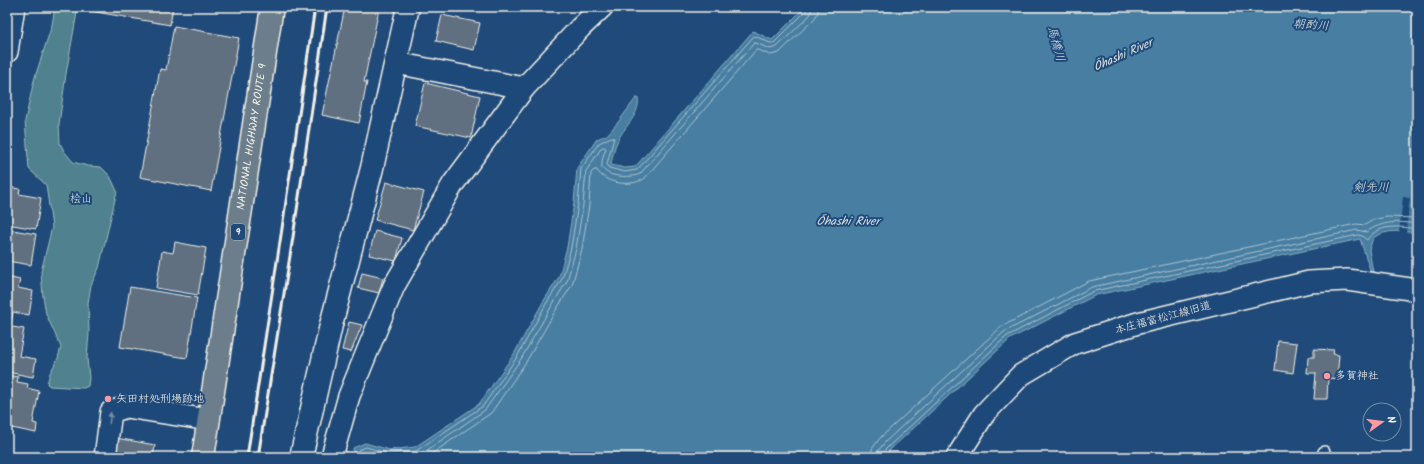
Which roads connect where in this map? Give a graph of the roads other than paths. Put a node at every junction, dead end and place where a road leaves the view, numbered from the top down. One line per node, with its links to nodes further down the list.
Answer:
1 (14, 7): 5 (street)
2 (272, 7): 9 (highway, NATIONAL HIGHWAY ROUTE 9 / 9)
3 (408, 7): 6 (street)
4 (602, 7): 7 (street)
5 (7, 52)
6 (396, 63): 7 (street); 13 (street)
7 (524, 88): 10 (street)
8 (1417, 290): 14 (street, 本庄福富松江線旧道)
9 (209, 420): 11 (street, one-way to 9); 12 (highway, NATIONAL HIGHWAY ROUTE 9 / 9)
10 (332, 456)
11 (105, 457)
12 (204, 457)
13 (301, 457)
14 (957, 457)

